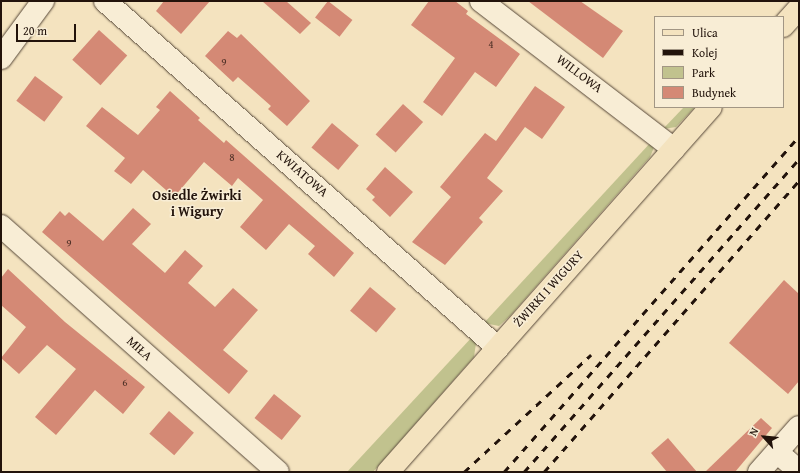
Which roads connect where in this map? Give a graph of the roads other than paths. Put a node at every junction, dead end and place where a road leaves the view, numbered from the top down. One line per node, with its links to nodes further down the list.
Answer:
1 (43, 1): 6 (street)
2 (105, 1): 10 (street, KWIATOWA)
3 (481, 1): 8 (street, WILLOWA)
4 (799, 8): 5 (main road)
5 (784, 25)
6 (1, 58)
7 (710, 108): 8 (main road, ŻWIRKI I WIGURY)
8 (674, 149): 10 (main road, ŻWIRKI I WIGURY)
9 (1, 226): 14 (street, MIŁA)
10 (498, 348): 15 (main road, ŻWIRKI I WIGURY)
11 (799, 427): 12 (street)
12 (777, 452): 13 (street); 16 (street)
13 (799, 471)
14 (278, 472)
15 (388, 472)
16 (759, 472)

